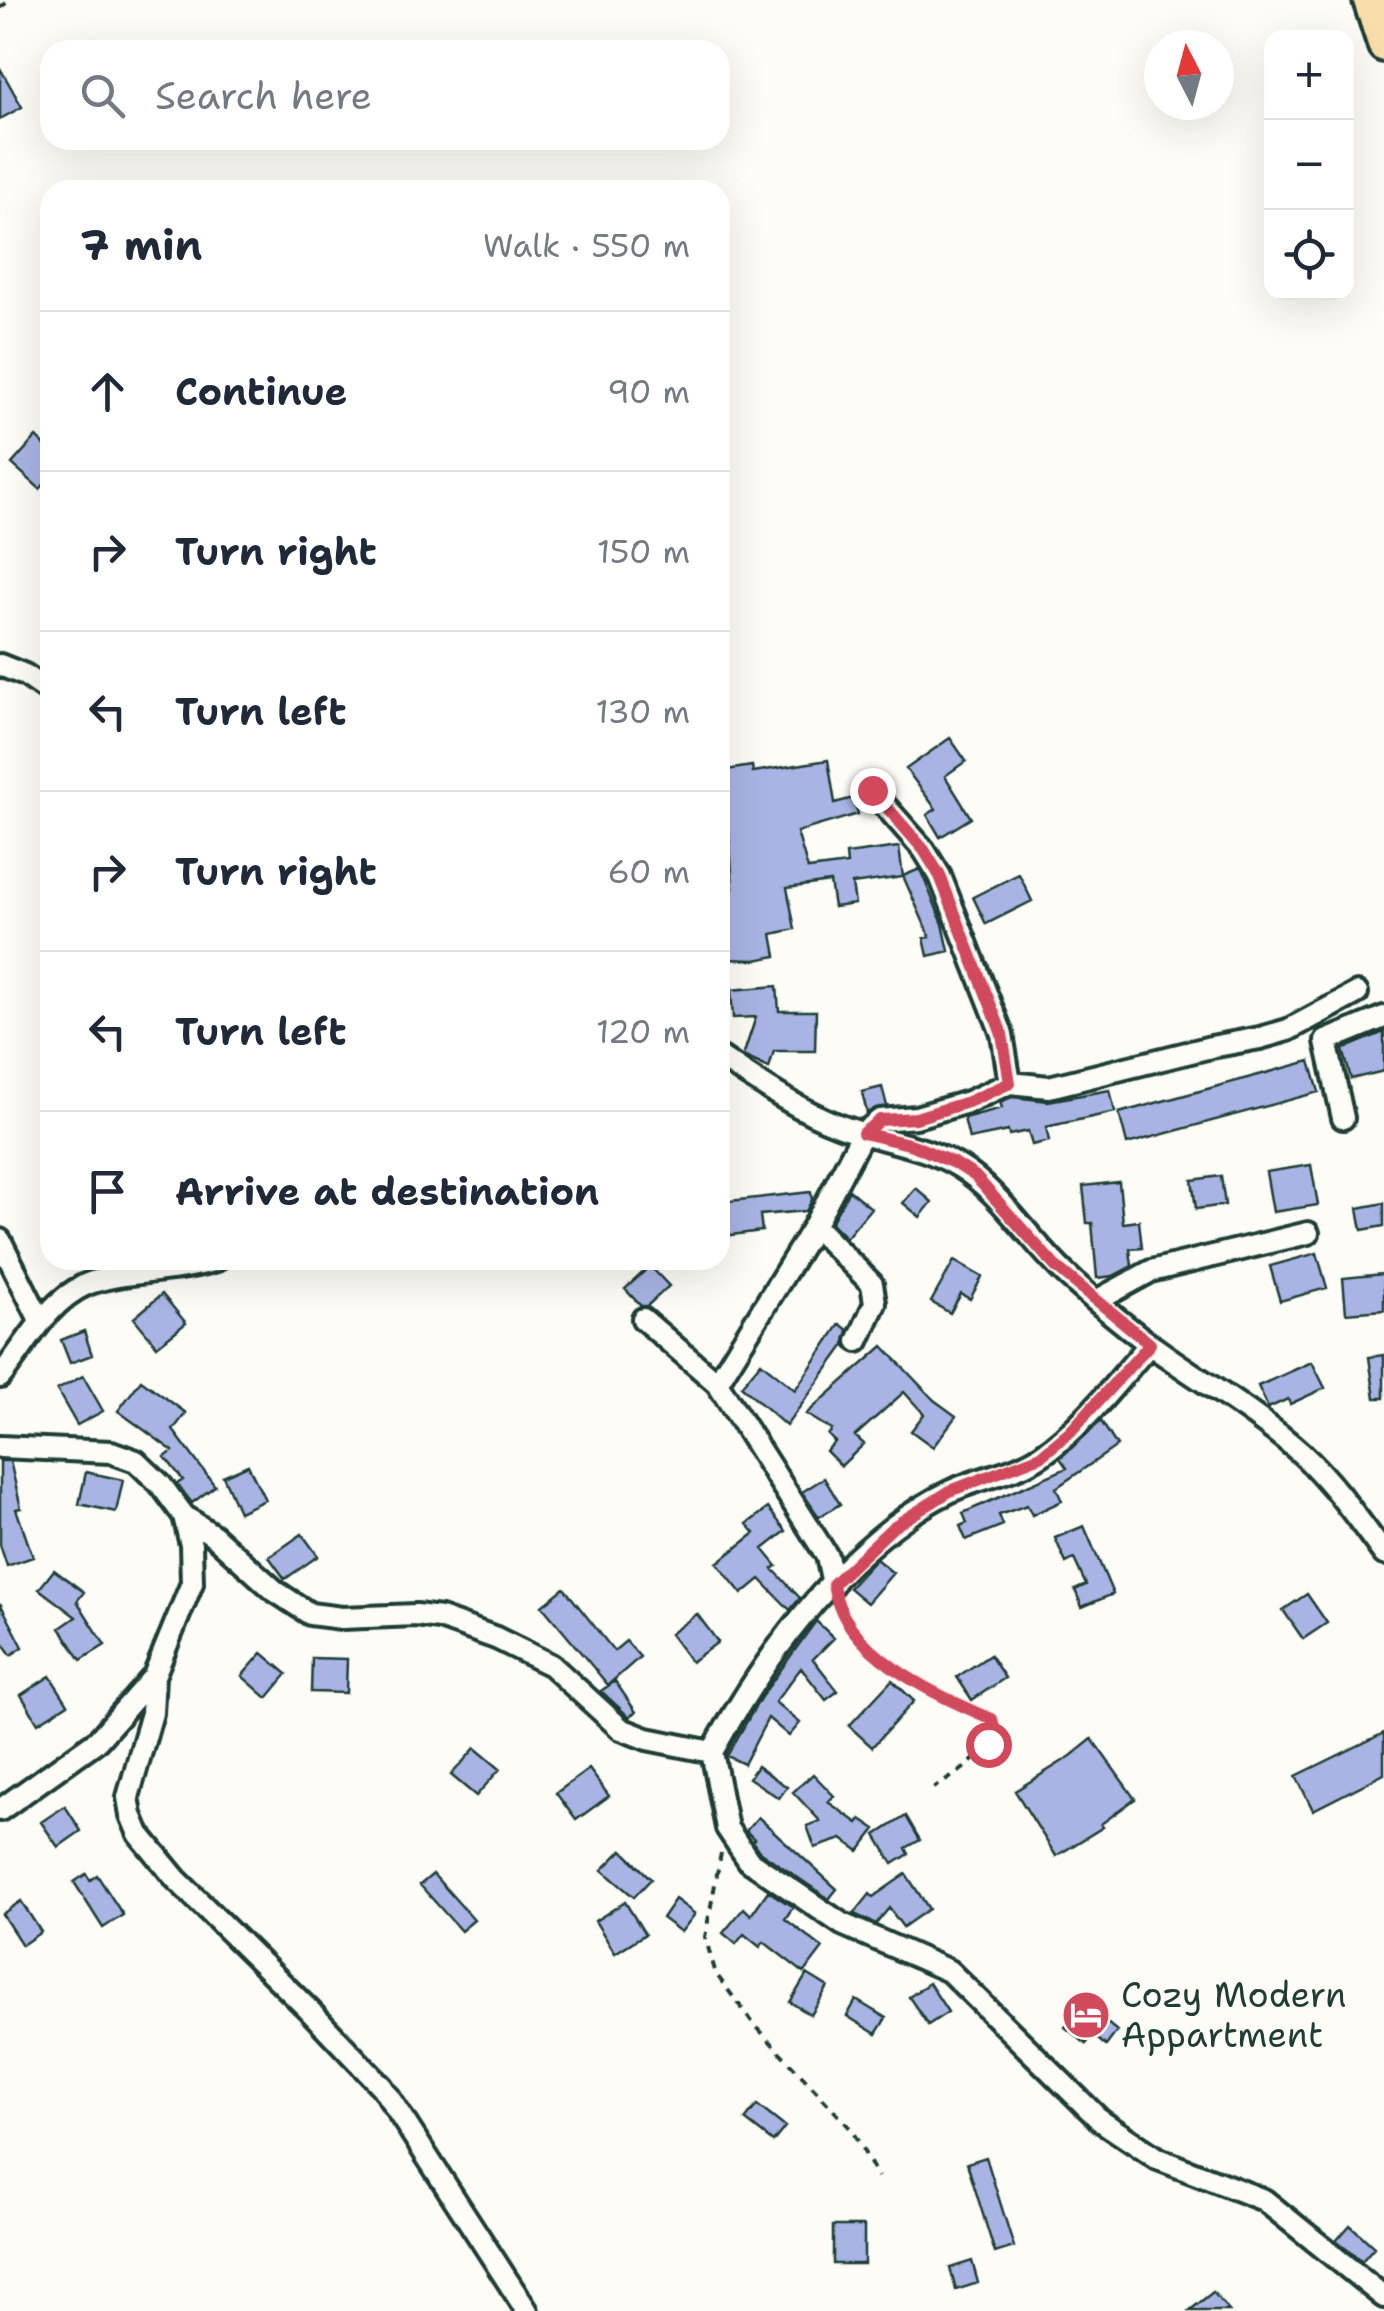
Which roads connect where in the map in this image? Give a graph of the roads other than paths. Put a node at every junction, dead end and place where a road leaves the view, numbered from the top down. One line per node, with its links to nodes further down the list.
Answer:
1 (1368, 0): 2 (highway)
2 (1384, 46)
3 (0, 665): 4 (street)
4 (40, 685)
5 (872, 790): 9 (street)
6 (1357, 993): 9 (street)
7 (1384, 1017): 10 (street)
8 (730, 1063): 11 (street)
9 (1010, 1083): 11 (street)
10 (1343, 1118)
11 (863, 1133): 12 (street); 16 (street)
12 (814, 1226): 19 (street); 22 (street)
13 (1308, 1233): 16 (street)
14 (0, 1240): 18 (street)
15 (176, 1270): 18 (street)
16 (1096, 1301): 20 (street)
17 (644, 1319): 22 (street)
18 (41, 1322): 21 (street)
19 (858, 1341)
20 (1150, 1344): 25 (street); 26 (street)
21 (0, 1377)
22 (717, 1383): 26 (street)
23 (0, 1447): 24 (street)
24 (184, 1516): 27 (street); 28 (street)
25 (1384, 1554)
26 (833, 1584): 28 (street)
27 (154, 1676): 29 (street); 31 (street)
28 (712, 1752): 30 (street)
29 (0, 1810)
30 (1384, 2297)
31 (526, 2311)

